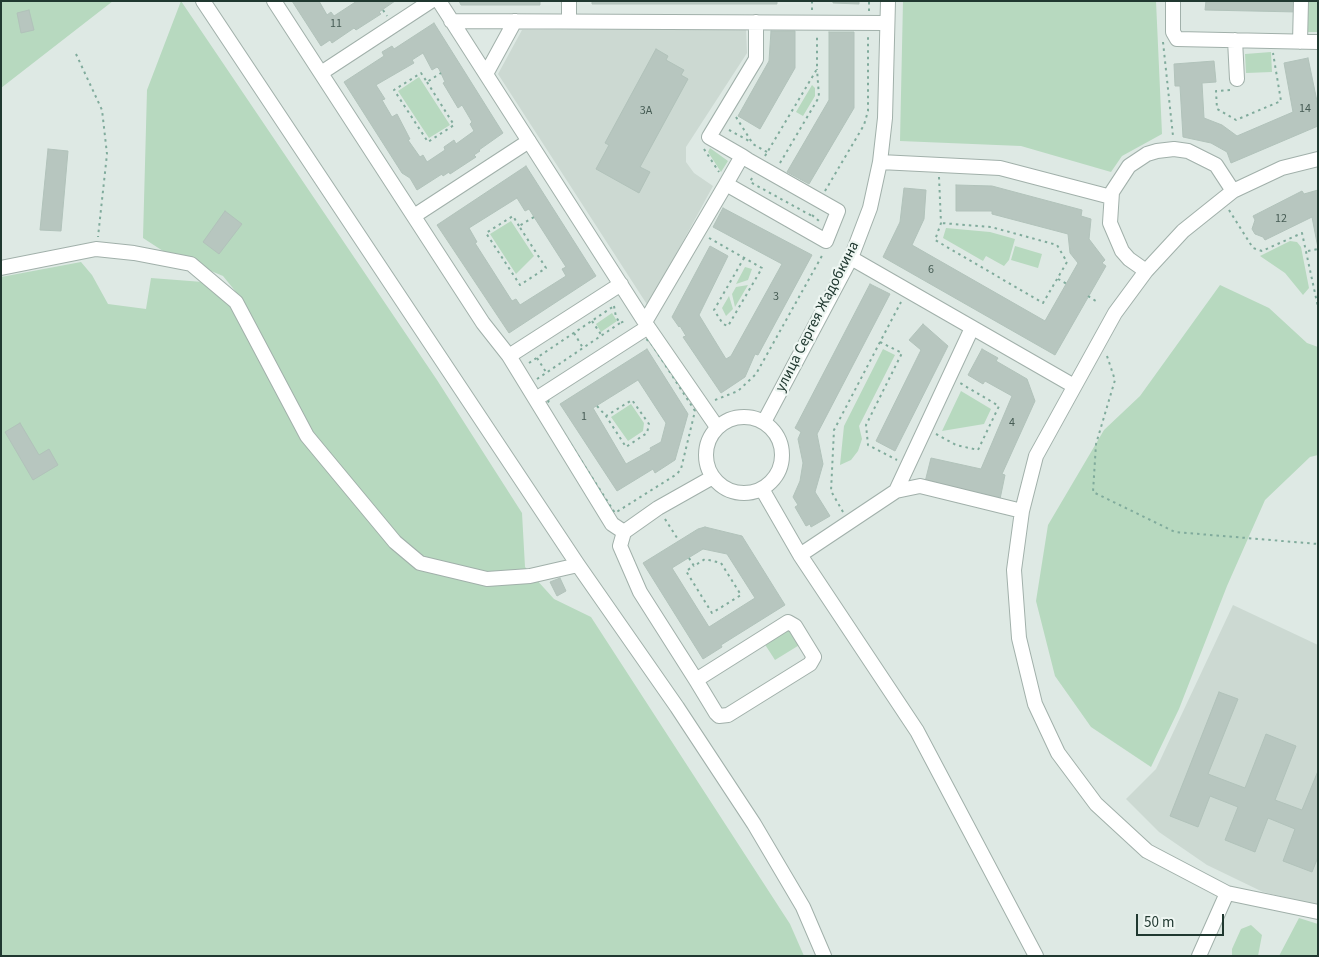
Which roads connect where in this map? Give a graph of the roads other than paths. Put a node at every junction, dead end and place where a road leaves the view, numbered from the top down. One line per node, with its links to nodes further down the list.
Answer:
1 (203, 1): 45 (street)
2 (274, 1): 17 (street)
3 (431, 1): 17 (street)
4 (439, 1): 9 (street)
5 (569, 1): 11 (street)
6 (888, 1): 13 (street, улица Сергея Жадобкина)
7 (1173, 1): 14 (street)
8 (1301, 1): 15 (street)
9 (451, 21): 10 (street); 18 (street)
10 (515, 21): 11 (street); 18 (street)
11 (569, 21): 12 (street)
12 (756, 22): 13 (street); 21 (street)
13 (887, 23): 23 (street, улица Сергея Жадобкина)
14 (1235, 40): 15 (street); 19 (street)
15 (1300, 42): 16 (street)
16 (1318, 42)
17 (321, 73): 27 (street)
18 (486, 74): 20 (street)
19 (1237, 79)
20 (528, 141): 27 (street); 31 (street)
21 (745, 158): 24 (street); 24 (street)
22 (1318, 159): 25 (street)
23 (880, 162): 26 (street); 28 (street, улица Сергея Жадобкина)
24 (728, 184): 33 (street)
25 (1228, 195): 26 (street); 30 (street)
26 (1111, 197): 30 (street)
27 (414, 216): 34 (street)
28 (852, 258): 32 (street); 37 (street, улица Сергея Жадобкина)
29 (1, 268): 45 (street)
30 (1146, 271): 35 (street)
31 (615, 288): 33 (street); 34 (street)
32 (972, 328): 35 (street); 41 (street)
33 (642, 330): 36 (street); 38 (street)
34 (512, 354): 36 (street)
35 (1074, 386): 42 (street)
36 (540, 397): 43 (street)
37 (764, 422): 38 (street); 40 (street)
38 (717, 427): 39 (street)
39 (713, 477): 40 (street); 43 (street)
40 (762, 489): 44 (street)
41 (896, 492): 42 (street); 44 (street)
42 (1022, 511): 47 (street)
43 (624, 532): 46 (street)
44 (800, 555): 50 (street)
45 (578, 564): 49 (street)
46 (696, 680): 46 (street)
47 (1227, 893): 48 (street); 51 (street)
48 (1318, 912)
49 (824, 956)
50 (1036, 956)
51 (1200, 956)

